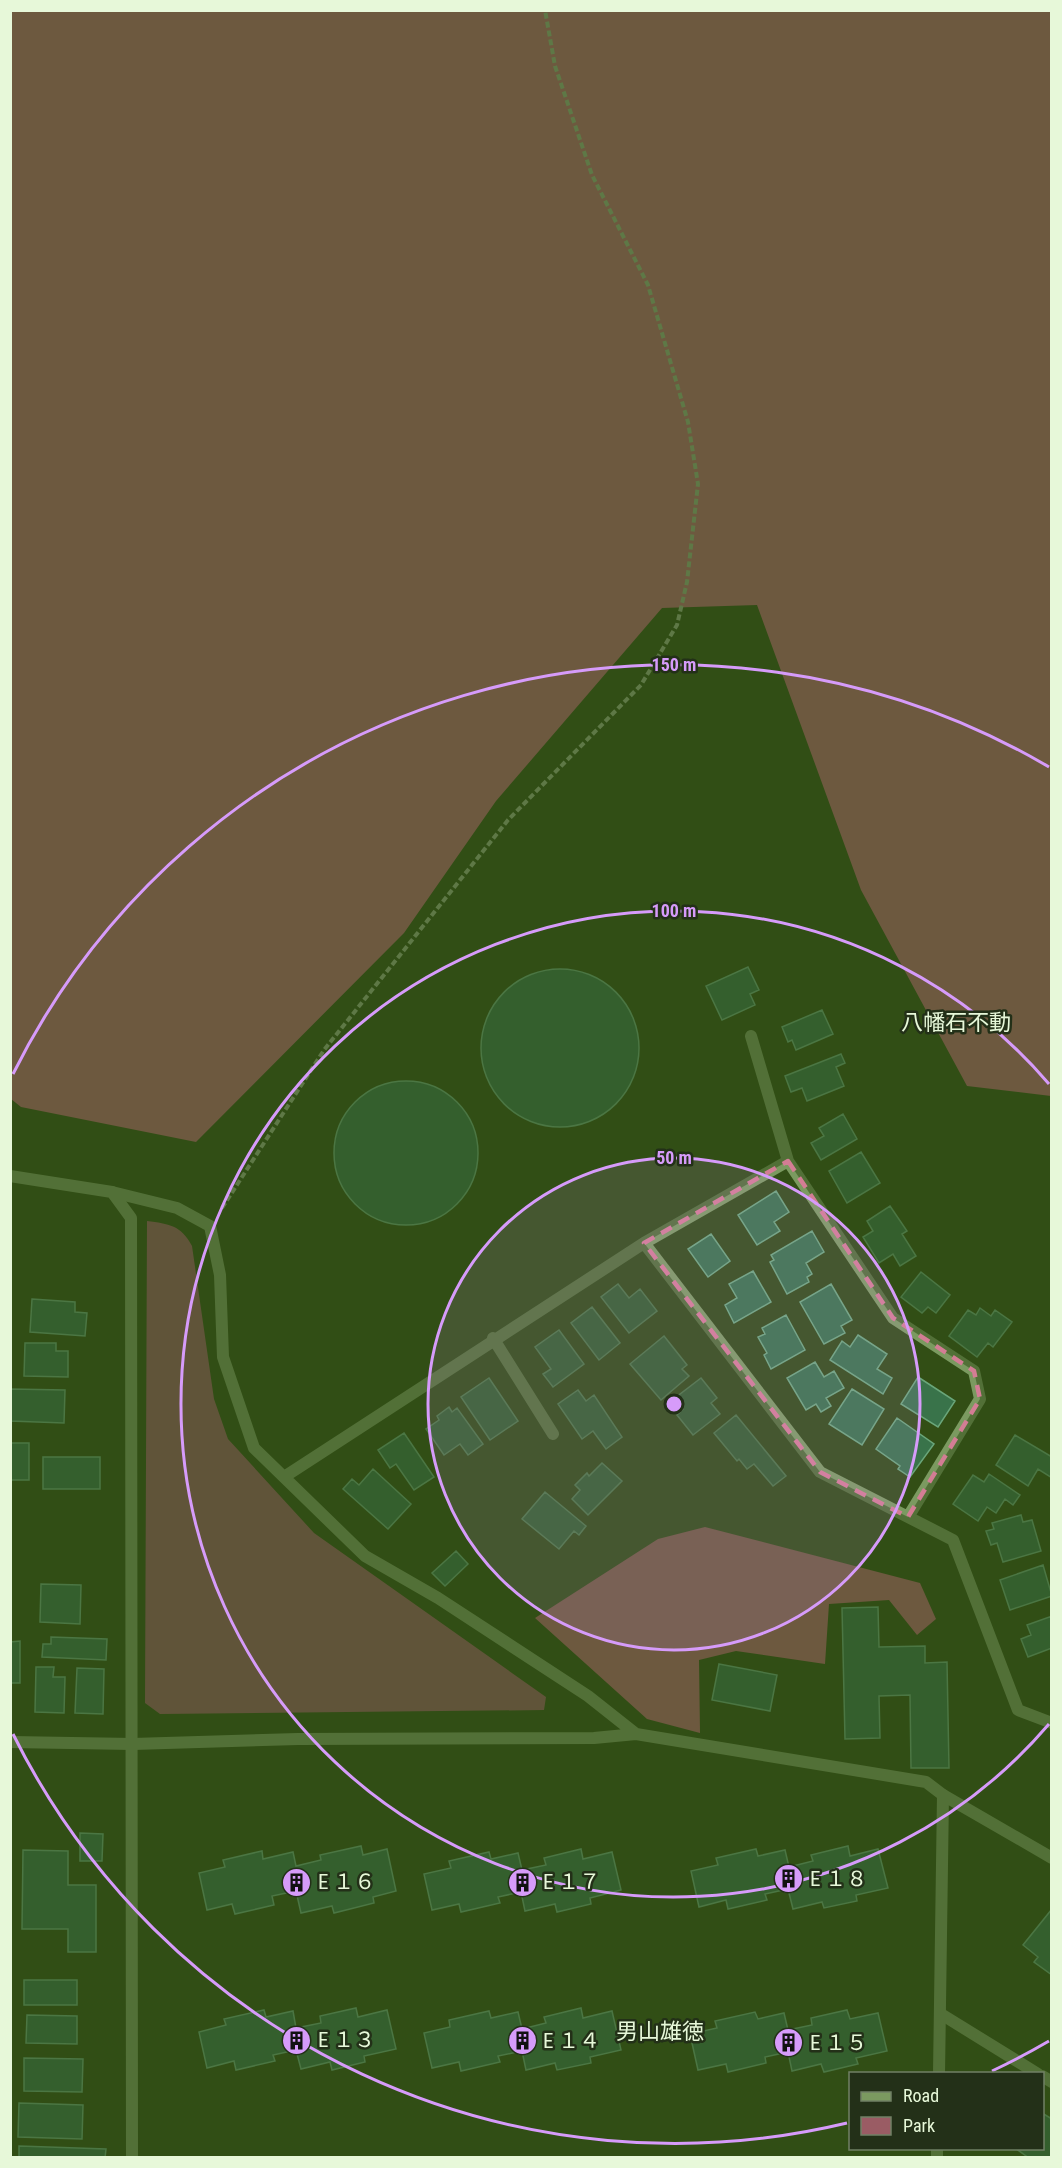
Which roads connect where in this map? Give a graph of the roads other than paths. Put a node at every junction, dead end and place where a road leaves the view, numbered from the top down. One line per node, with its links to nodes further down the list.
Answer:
1 (751, 1036): 2 (street)
2 (788, 1161): 5 (street); 9 (street)
3 (10, 1176): 4 (street)
4 (112, 1192): 8 (street); 13 (street)
5 (644, 1243): 6 (street); 9 (street)
6 (493, 1338): 7 (street); 8 (street)
7 (553, 1434)
8 (284, 1477): 11 (street)
9 (908, 1517): 10 (street)
10 (1052, 1723)
11 (636, 1734): 13 (street); 14 (street)
12 (10, 1742): 13 (street)
13 (133, 1744): 19 (street)
14 (943, 1795): 15 (street); 16 (street)
15 (1052, 1858)
16 (941, 2014): 17 (street); 18 (street)
17 (939, 2072)
18 (1036, 2072)
19 (132, 2157)

